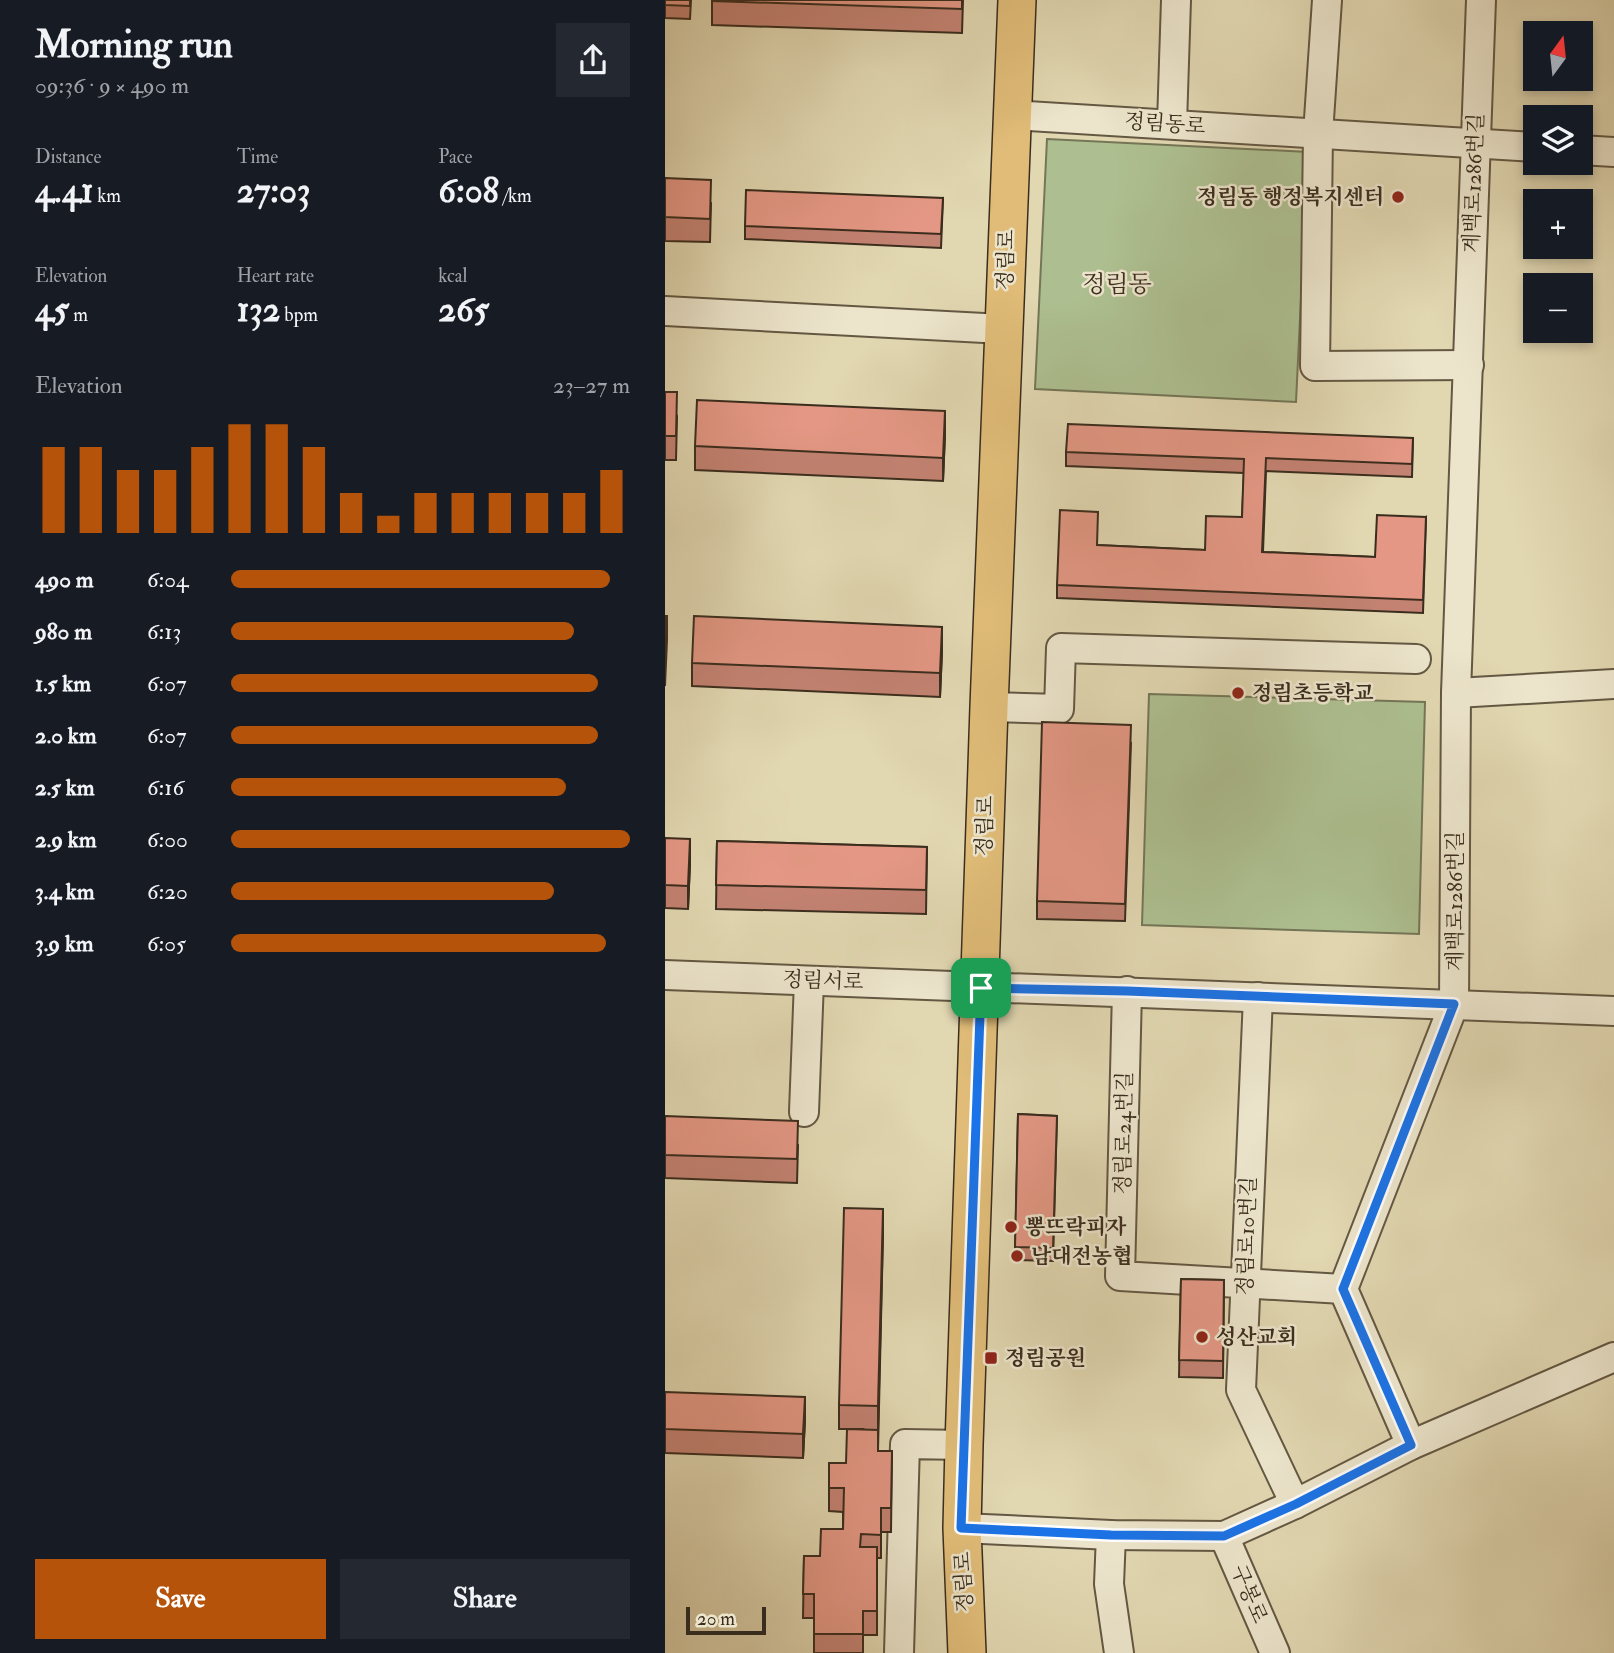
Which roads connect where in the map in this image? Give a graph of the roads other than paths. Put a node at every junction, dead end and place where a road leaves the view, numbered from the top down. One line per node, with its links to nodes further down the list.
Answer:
1 (1017, 0): 5 (main road, 정림로)
2 (1177, 0): 6 (street)
3 (1327, 0): 7 (street)
4 (1481, 0): 8 (street, 계백로1286번길)
5 (1012, 115): 6 (street, 정림동로); 13 (main road, 정림로)
6 (1172, 124): 7 (street, 정림동로)
7 (1318, 134): 8 (street, 정림동로); 14 (street)
8 (1475, 144): 9 (street, 정림동로); 14 (street, 계백로1286번길)
9 (1523, 146)
10 (1593, 151): 11 (street)
11 (1614, 152)
12 (665, 311): 13 (street)
13 (1003, 329): 18 (main road, 정림로)
14 (1469, 365): 17 (street, 계백로1286번길)
15 (1416, 659): 18 (street)
16 (1614, 684): 17 (street)
17 (1456, 693): 24 (street, 계백로1286번길)
18 (989, 707): 21 (main road, 정림로)
19 (665, 975): 20 (street, 정림서로)
20 (809, 981): 21 (street, 정림서로); 26 (street)
21 (981, 988): 22 (street); 30 (main road, 정림로)
22 (1127, 991): 23 (street); 27 (street, 정림로24번길)
23 (1258, 998): 24 (street); 27 (street, 정림로10번길)
24 (1454, 1004): 25 (street); 28 (street, 계백로1286번길)
25 (1614, 1011)
26 (804, 1112)
27 (1245, 1284): 28 (street); 32 (street, 정림로10번길)
28 (1343, 1289): 31 (street)
29 (1614, 1357): 31 (street)
30 (964, 1445): 33 (main road, 정림로); 36 (street)
31 (1411, 1445): 32 (street)
32 (1296, 1504): 35 (street)
33 (961, 1528): 34 (street); 37 (main road, 정림로)
34 (1111, 1535): 35 (street); 38 (street)
35 (1224, 1536): 39 (street, 구봉로)
36 (899, 1653)
37 (967, 1653)
38 (1119, 1653)
39 (1275, 1653)

